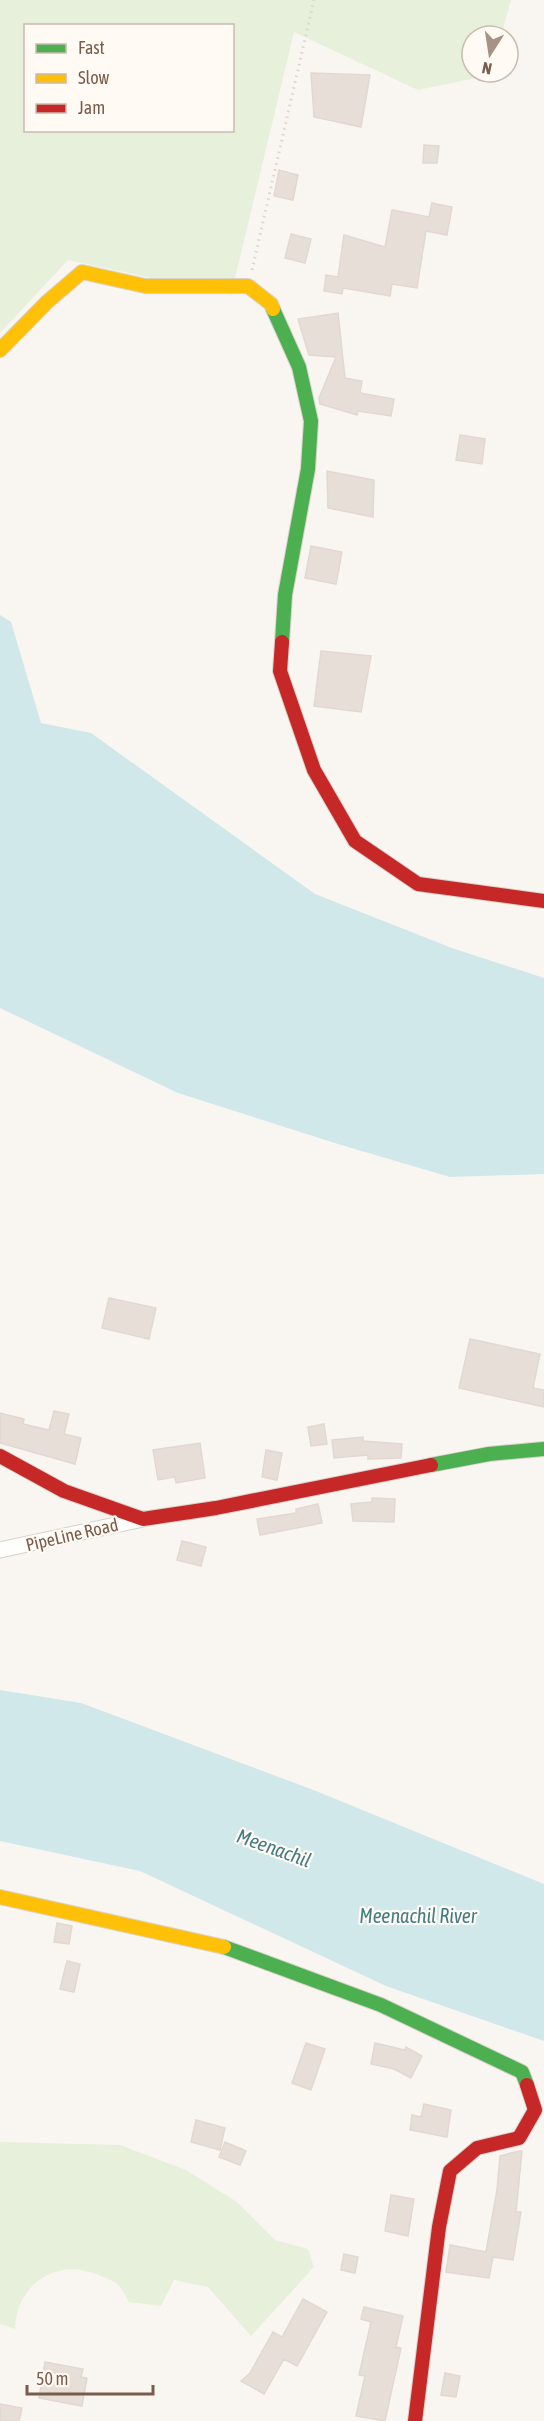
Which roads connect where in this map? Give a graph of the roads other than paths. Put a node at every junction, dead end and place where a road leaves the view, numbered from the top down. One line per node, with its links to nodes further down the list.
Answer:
1 (0, 350): 2 (street)
2 (544, 900)
3 (544, 1449): 5 (street)
4 (0, 1456): 5 (street)
5 (143, 1519): 6 (street, PipeLine Road)
6 (0, 1550)
7 (0, 1897): 8 (street)
8 (415, 2421)

